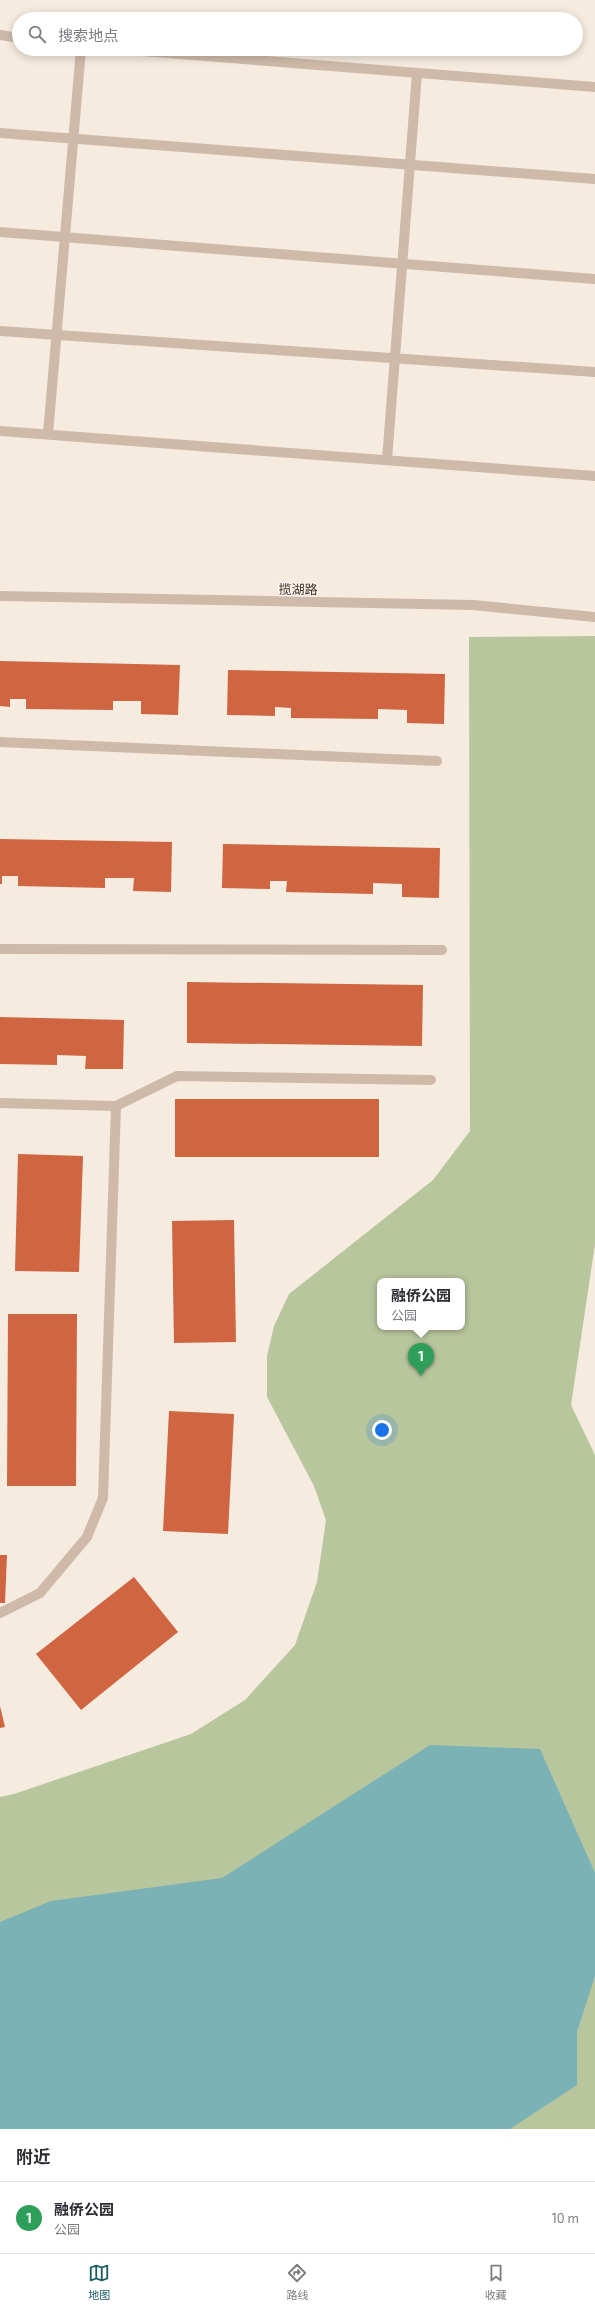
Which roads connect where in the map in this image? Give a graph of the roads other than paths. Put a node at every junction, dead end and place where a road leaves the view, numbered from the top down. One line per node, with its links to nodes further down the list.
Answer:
1 (0, 35): 2 (street)
2 (12, 37)
3 (80, 56): 8 (street)
4 (204, 56): 5 (street)
5 (417, 73): 6 (street); 9 (street)
6 (595, 87)
7 (0, 133): 8 (street)
8 (73, 139): 9 (street); 12 (street)
9 (410, 165): 10 (street); 13 (street)
10 (595, 179)
11 (0, 232): 12 (street)
12 (65, 237): 13 (street); 16 (street)
13 (402, 264): 14 (street); 17 (street)
14 (595, 279)
15 (0, 331): 16 (street)
16 (56, 335): 17 (street); 20 (street)
17 (395, 358): 18 (street); 21 (street)
18 (595, 372)
19 (0, 431): 20 (street)
20 (48, 434): 21 (street)
21 (387, 460): 22 (street)
22 (595, 476)
23 (0, 596): 24 (street, 揽湖路)
24 (595, 617)
25 (0, 742): 26 (street)
26 (437, 761)
27 (0, 949): 28 (street)
28 (442, 950)
29 (430, 1080): 31 (street)
30 (0, 1103): 31 (street)
31 (116, 1106): 32 (street)
32 (0, 1613)

